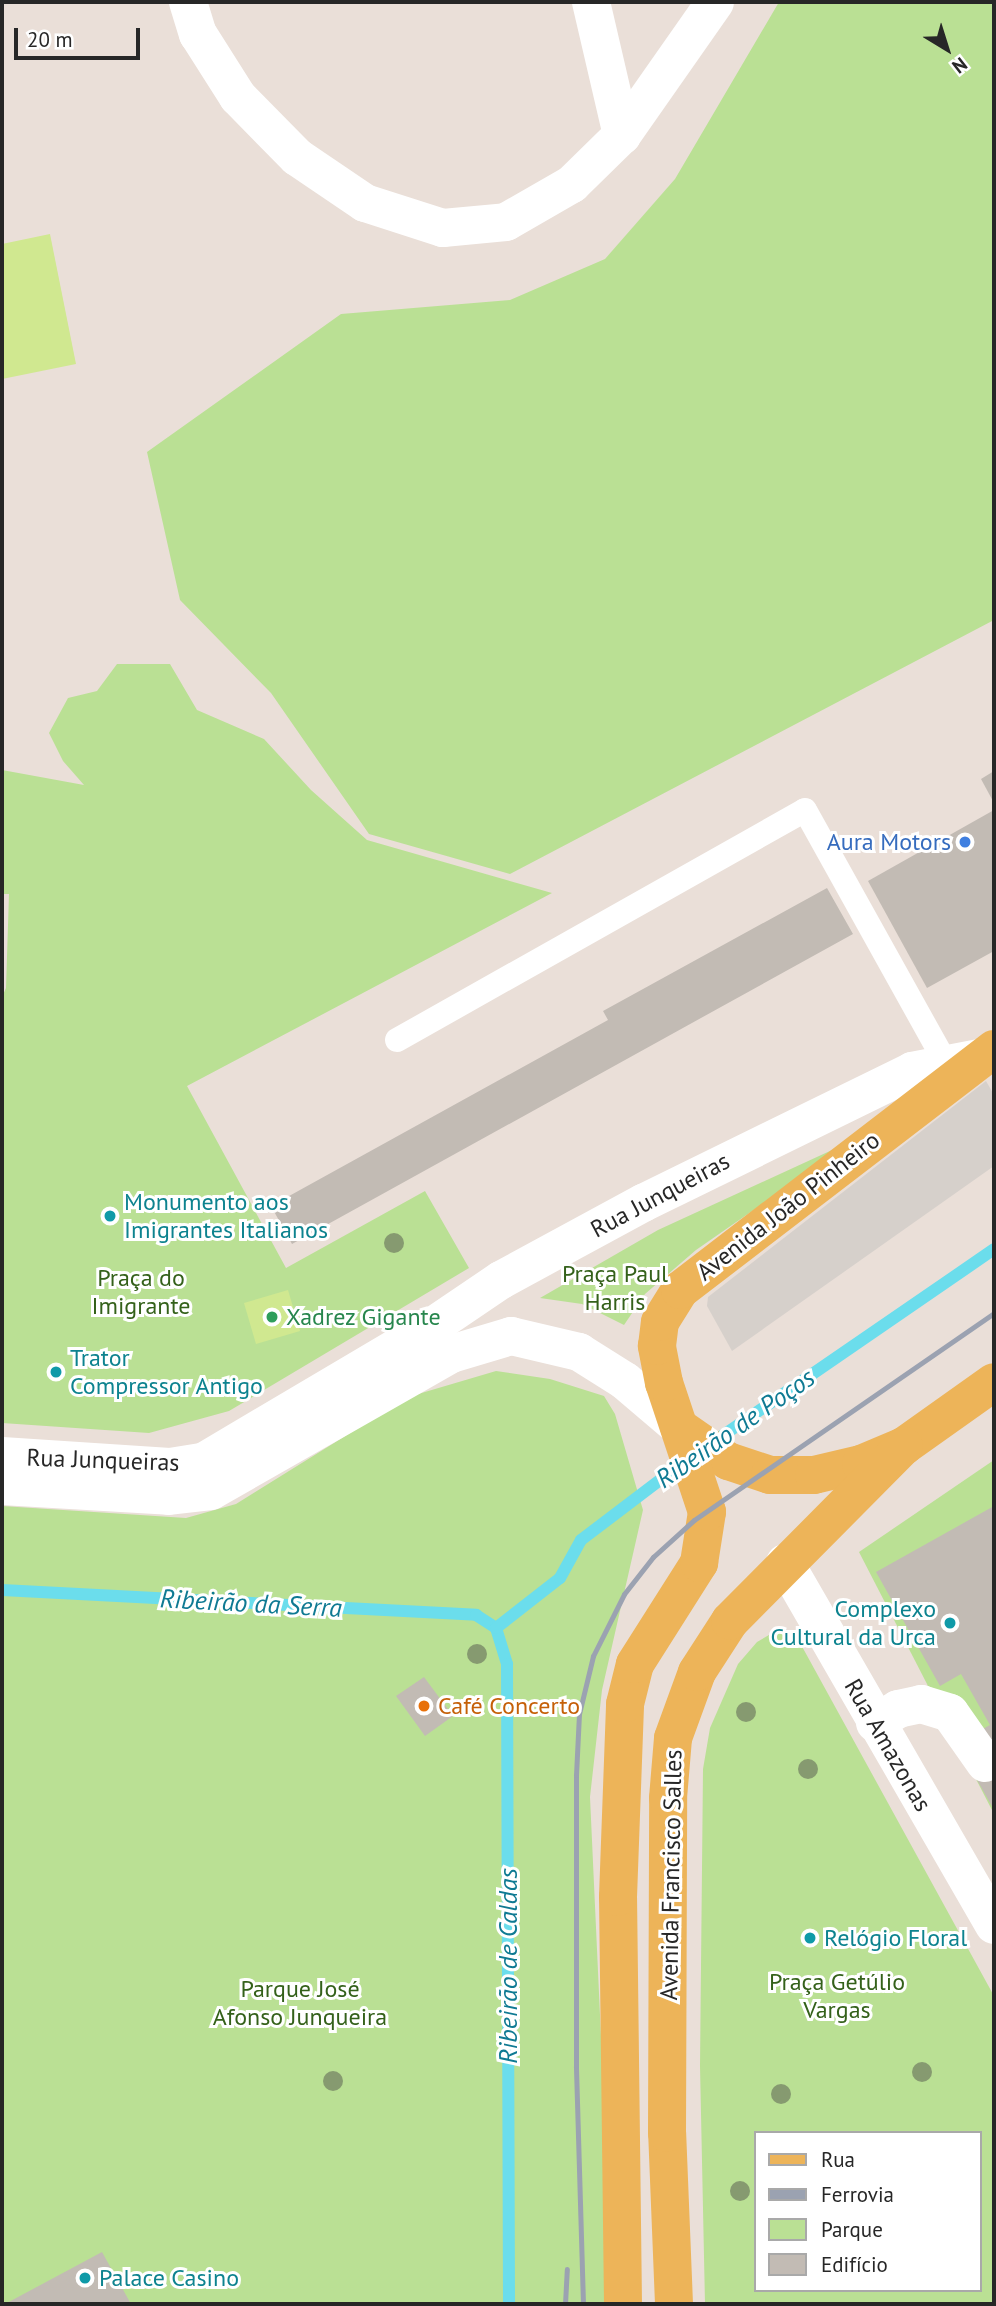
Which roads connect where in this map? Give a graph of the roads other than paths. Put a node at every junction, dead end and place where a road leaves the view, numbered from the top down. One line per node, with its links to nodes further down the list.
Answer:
1 (188, 2): 4 (street)
2 (591, 2): 4 (street)
3 (715, 2): 4 (street)
4 (622, 135)
5 (397, 1040): 7 (lane)
6 (989, 1053): 7 (street, Rua Junqueiras); 9 (main road, Avenida João Pinheiro)
7 (945, 1062): 11 (street, Rua Junqueiras)
8 (994, 1382): 10 (main road)
9 (653, 1389): 12 (main road, Avenida João Pinheiro); 13 (street, Rua Junqueiras)
10 (904, 1446): 12 (main road); 14 (main road, Avenida Francisco Salles)
11 (2, 1456)
12 (714, 1471): 18 (main road, Avenida Francisco Salles)
13 (2, 1486)
14 (785, 1563): 15 (street, Rua Amazonas); 19 (main road, Avenida Francisco Salles)
15 (875, 1723): 16 (street); 17 (street, Rua Amazonas)
16 (985, 1763)
17 (994, 1925)
18 (623, 2304)
19 (674, 2304)

